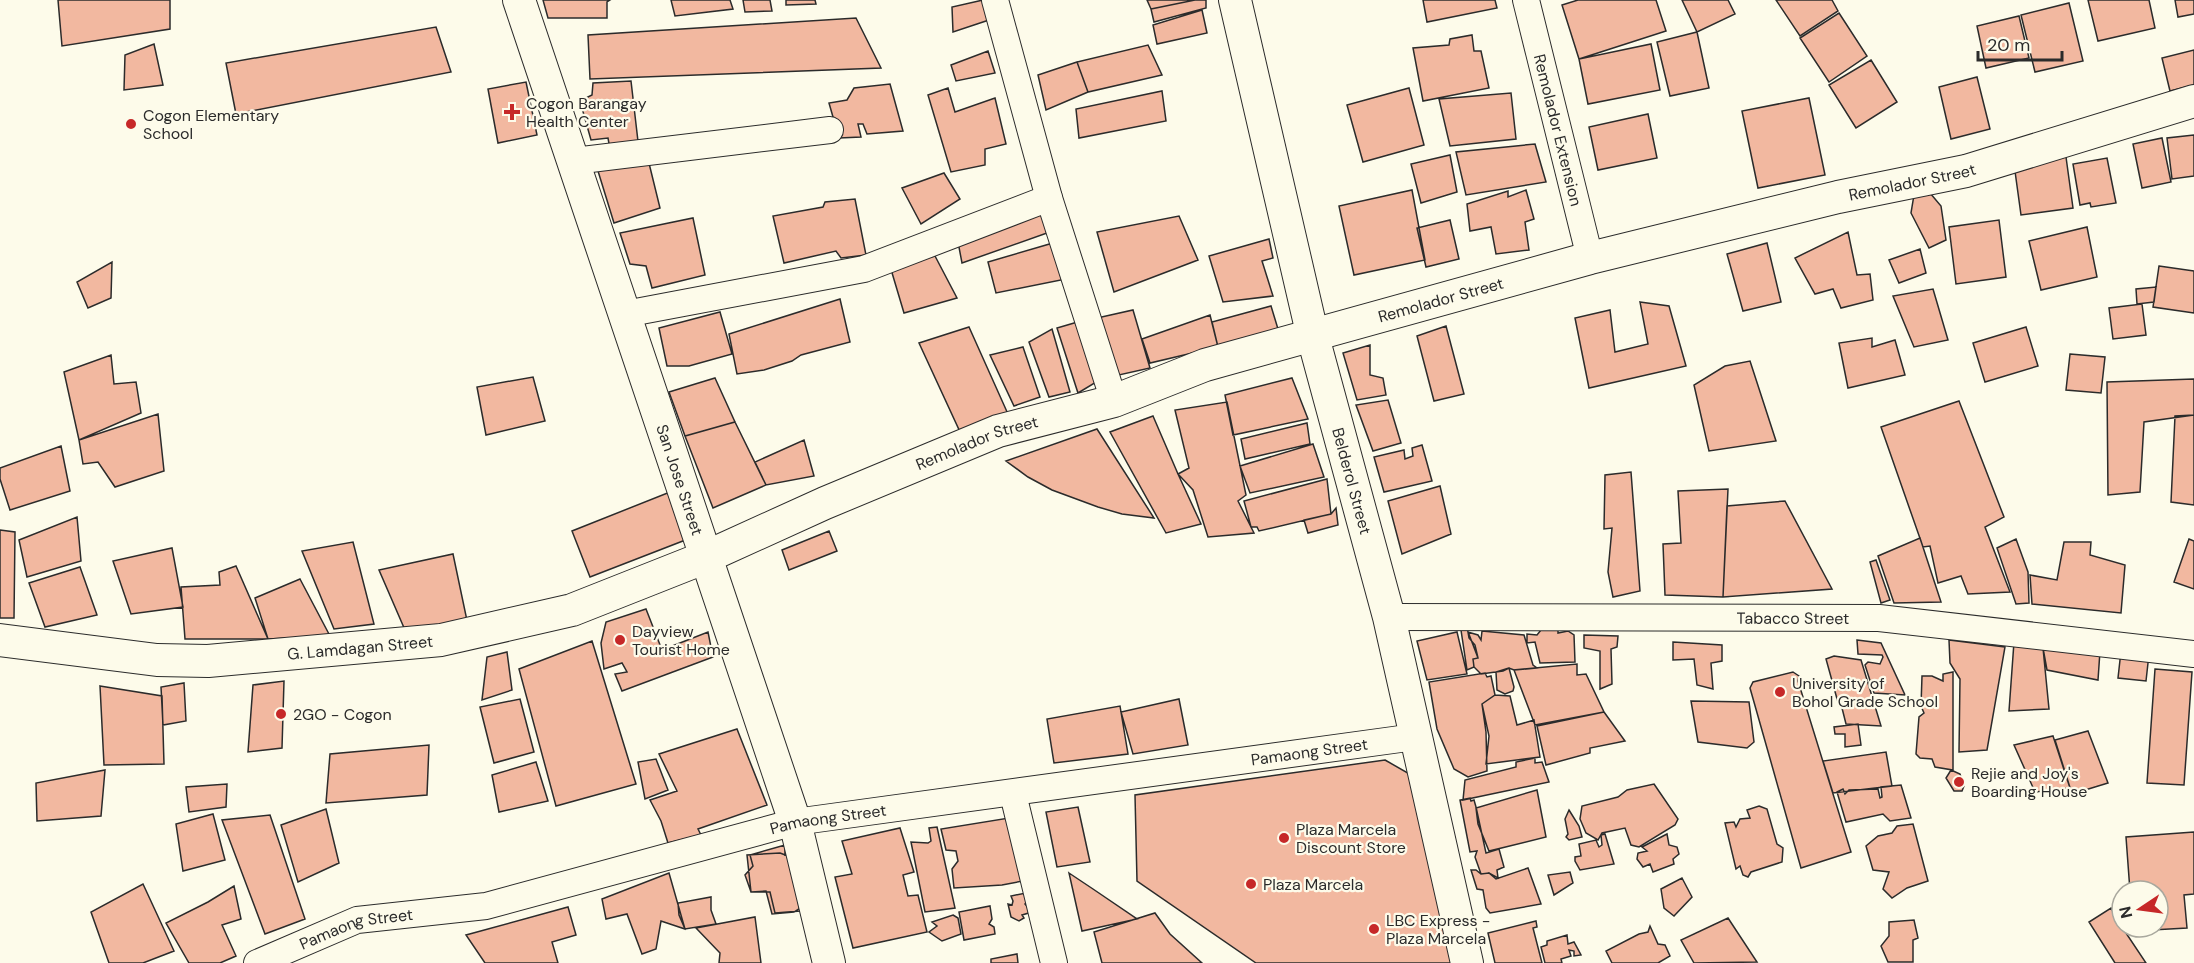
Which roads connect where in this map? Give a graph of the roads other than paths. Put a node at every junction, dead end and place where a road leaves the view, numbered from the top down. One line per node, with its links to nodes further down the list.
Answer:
1 (519, 0): 7 (street, San Jose Street)
2 (995, 0): 8 (street)
3 (1235, 0): 11 (street, Belderol Street)
4 (1526, 0): 9 (street, Remolador Extension)
5 (2194, 101): 9 (street, Remolador Street)
6 (831, 130): 7 (street)
7 (574, 162): 10 (street, San Jose Street)
8 (1049, 198): 10 (street); 12 (street)
9 (1590, 258): 11 (street, Remolador Street)
10 (625, 314): 13 (street, San Jose Street)
11 (1313, 337): 12 (street, Remolador Street); 14 (street, Belderol Street)
12 (1114, 401): 13 (street, Remolador Street)
13 (706, 557): 15 (street, G. Lamdagan Street); 19 (street, San Jose Street)
14 (1389, 616): 16 (street, Tabacco Street); 17 (street, Belderol Street)
15 (0, 640)
16 (2194, 654)
17 (1415, 737): 18 (street, Pamaong Street); 23 (street, Belderol Street)
18 (1013, 794): 19 (street, Pamaong Street); 22 (street)
19 (795, 822): 20 (street, Pamaong Street); 21 (street, San Jose Street)
20 (257, 963)
21 (829, 963)
22 (1054, 963)
23 (1467, 963)

